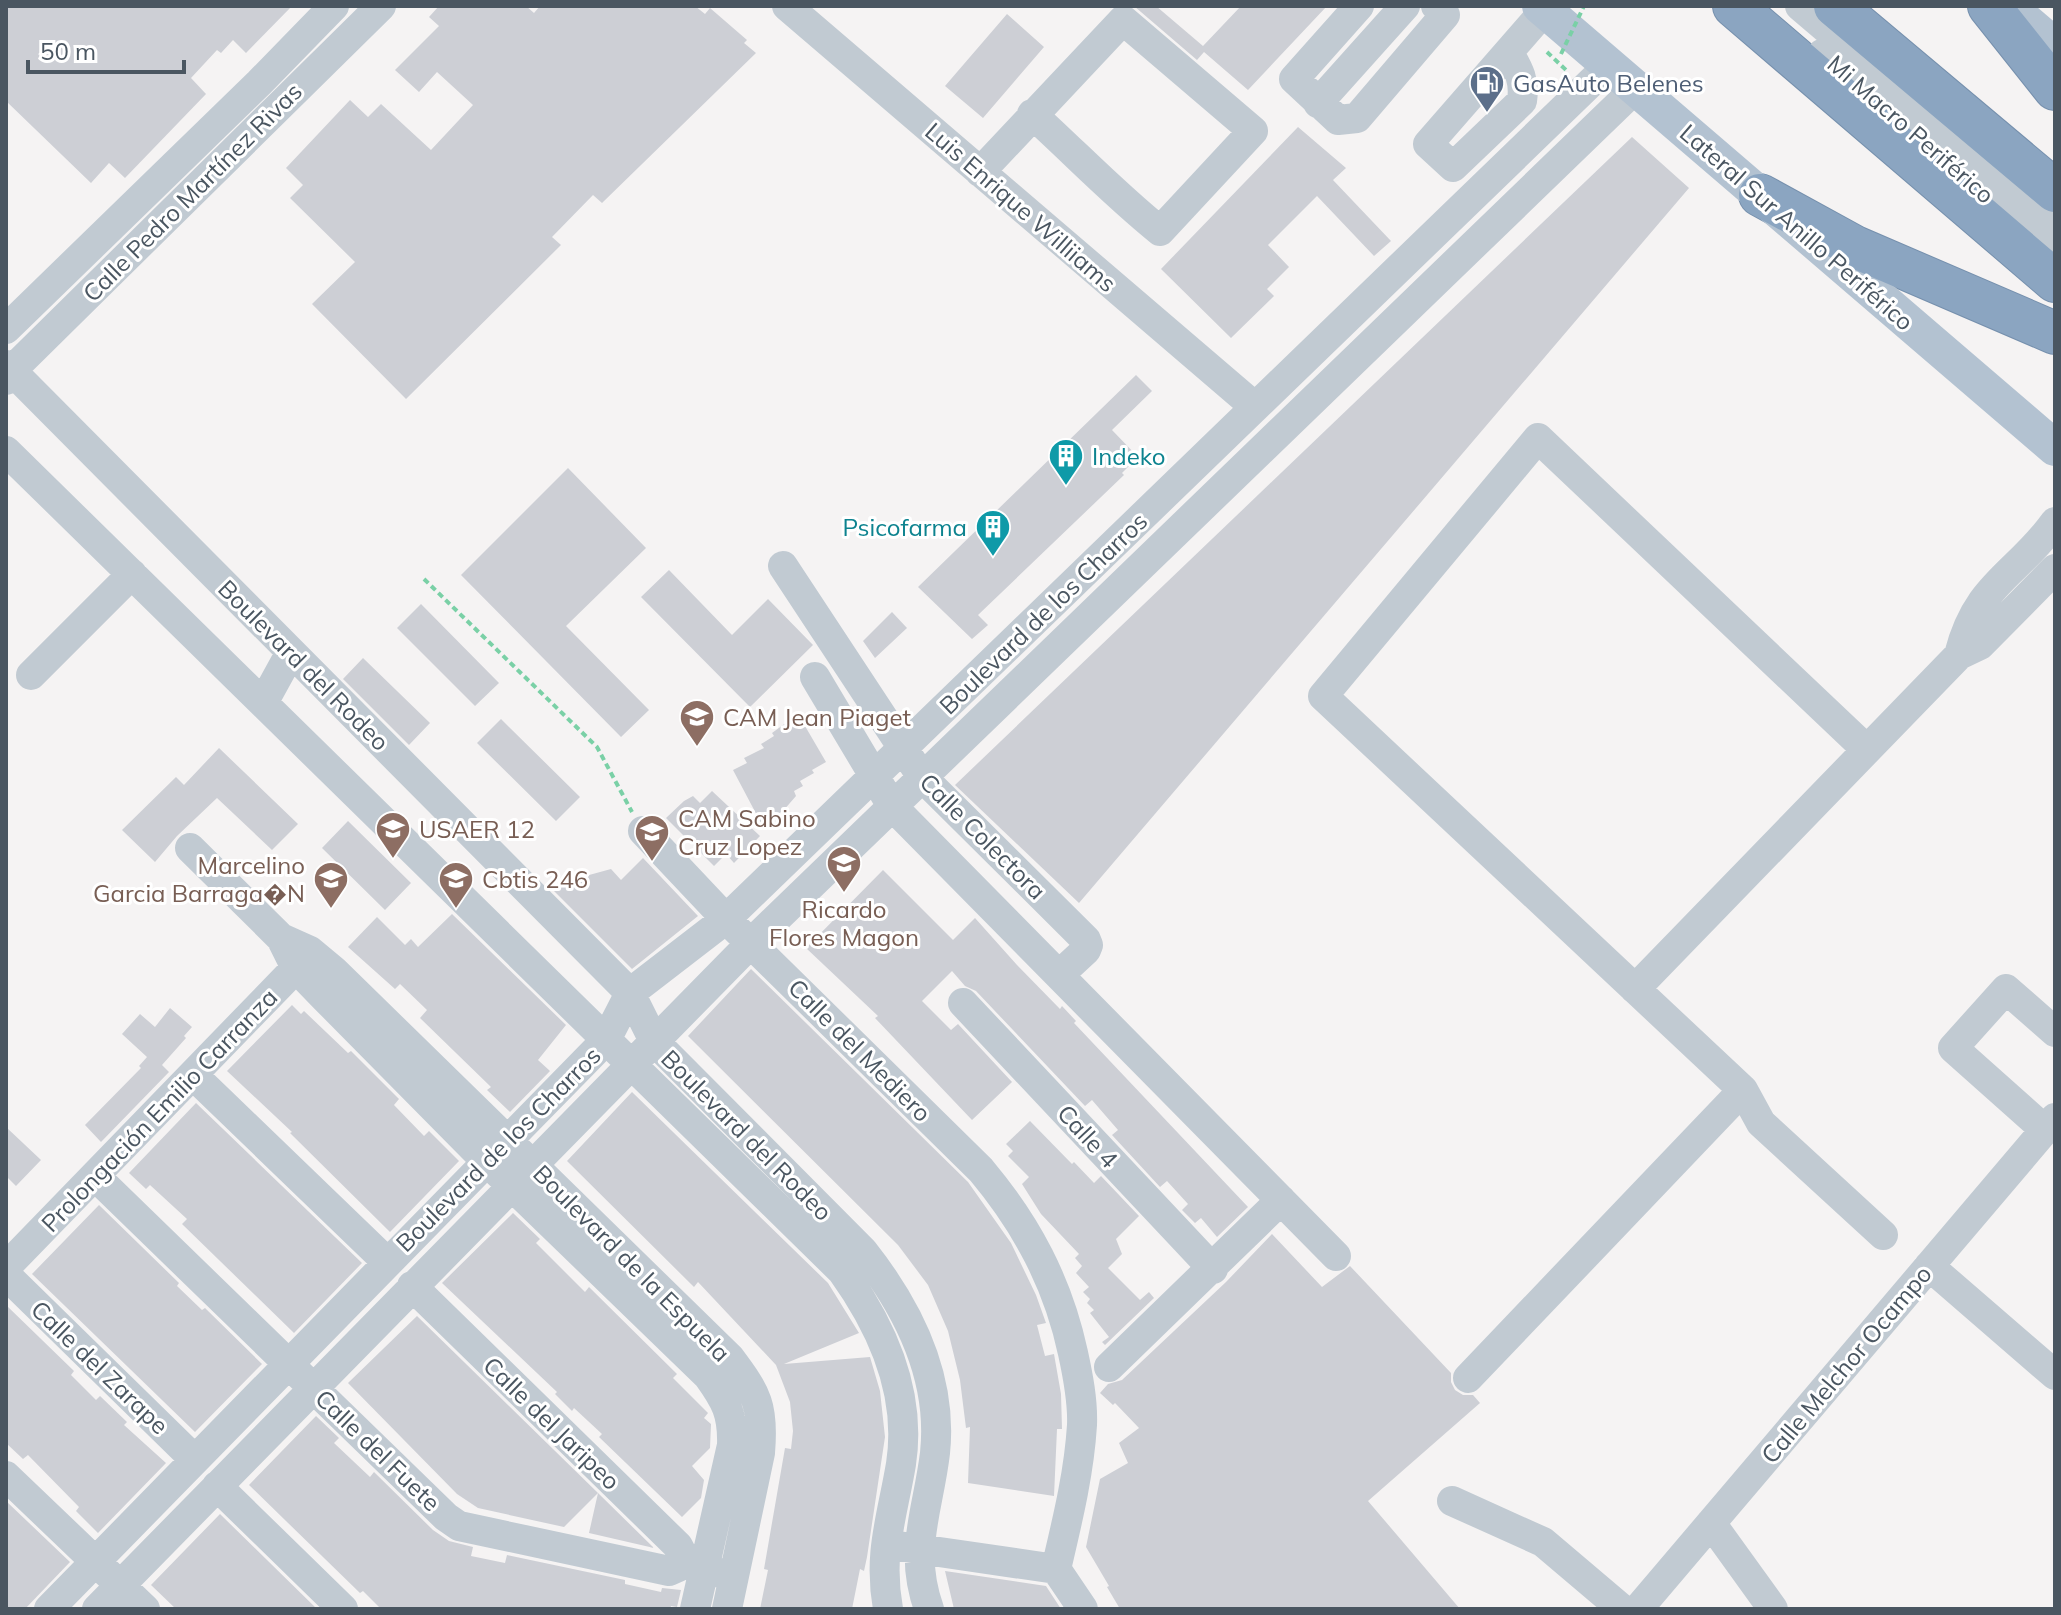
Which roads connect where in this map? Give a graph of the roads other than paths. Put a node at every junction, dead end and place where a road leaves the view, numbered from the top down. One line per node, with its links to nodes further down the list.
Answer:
1 (334, 6): 16 (street, Calle Pedro Martínez Rivas)
2 (787, 6): 24 (street, Luis Enrique Williiams)
3 (1359, 6): 20 (street)
4 (1405, 6): 20 (street)
5 (1436, 6): 20 (street)
6 (1734, 6): 30 (highway)
7 (1766, 6): 29 (street, Mi Macro Periférico)
8 (1800, 6): 28 (street, Mi Macro Periférico)
9 (1835, 6): 25 (highway)
10 (2011, 8): 13 (main road); 17 (highway)
11 (361, 13): 19 (street, Calle Pedro Martínez Rivas)
12 (1559, 21): 14 (street); 15 (main road, Lateral Sur Anillo Periférico)
13 (2055, 46)
14 (1509, 53): 18 (street); 23 (street)
15 (1622, 77): 22 (street, Boulevard de los Charros); 26 (main road, Lateral Sur Anillo Periférico); 49 (street, Boulevard de los Charros)
16 (259, 83): 19 (street); 31 (street, Calle Pedro Martínez Rivas)
17 (2055, 89)
18 (1522, 101): 22 (street); 23 (street)
19 (284, 102): 33 (street, Calle Pedro Martínez Rivas)
20 (1318, 103)
21 (1032, 114): 21 (street); 24 (street)
22 (1545, 127): 27 (street, Boulevard de los Charros)
23 (1453, 167): 27 (street)
24 (980, 172): 34 (street, Luis Enrique Williiams)
25 (2055, 191)
26 (1760, 195): 32 (highway); 35 (main road, Lateral Sur Anillo Periférico)
27 (1451, 218): 34 (street, Boulevard de los Charros)
28 (2055, 223)
29 (2055, 253)
30 (2055, 281)
31 (6, 329)
32 (2055, 333)
33 (8, 372): 41 (street, Boulevard del Rodeo)
34 (1255, 407): 46 (street, Boulevard de los Charros)
35 (2055, 448)
36 (6, 451): 40 (street, Boulevard del Rodeo)
37 (2054, 526): 42 (street)
38 (783, 566): 46 (street, Calle Colectora)
39 (2055, 569): 42 (street)
40 (132, 574): 43 (street); 45 (street, Boulevard del Rodeo)
41 (291, 652): 45 (street); 58 (street, Boulevard del Rodeo)
42 (1959, 655): 47 (street)
43 (31, 675)
44 (815, 677): 48 (street, Calle Colectora)
45 (263, 703): 61 (street, Boulevard del Rodeo)
46 (903, 748): 48 (street, Boulevard de los Charros); 49 (street, Calle Colectora)
47 (1867, 750): 57 (street); 57 (street)
48 (874, 776): 50 (street, Calle Colectora); 53 (street, Boulevard de los Charros)
49 (922, 777): 50 (street, Boulevard de los Charros); 56 (street, Calle Colectora)
50 (892, 806): 54 (street, Boulevard de los Charros); 56 (street, Calle Colectora)
51 (643, 831): 53 (street, Calle del Mediero)
52 (190, 848): 55 (street, Boulevard de la Espuela)
53 (726, 919): 54 (street, Calle del Mediero); 58 (street, Boulevard de los Charros)
54 (751, 943): 62 (street, Boulevard de los Charros); 93 (street, Calle del Mediero)
55 (303, 960): 64 (street, Prolongación Emilio Carranza); 67 (street, Boulevard de la Espuela)
56 (1059, 975): 70 (street, Calle Colectora)
57 (1635, 989): 65 (street)
58 (630, 993): 61 (street, Boulevard de los Charros); 62 (street, Boulevard del Rodeo)
59 (963, 1003): 76 (street, Calle 4)
60 (2055, 1032): 66 (street)
61 (606, 1040): 63 (street, Boulevard del Rodeo); 67 (street, Boulevard de los Charros)
62 (654, 1041): 63 (street, Boulevard de los Charros); 90 (street, Boulevard del Rodeo)
63 (630, 1064): 68 (street, Boulevard de los Charros); 89 (street, Boulevard del Rodeo)
64 (193, 1075): 69 (street, Prolongación Emilio Carranza); 73 (street)
65 (1743, 1090): 71 (street); 82 (street)
66 (2050, 1124): 74 (street, Calle Melchor Ocampo)
67 (496, 1151): 68 (street, Boulevard de la Espuela); 73 (street, Boulevard de los Charros)
68 (522, 1175): 78 (street, Boulevard de los Charros); 92 (street, Boulevard de la Espuela); 94 (street, Boulevard de la Espuela)
69 (95, 1176): 75 (street, Prolongación Emilio Carranza); 79 (street, Calle del Fuete)
70 (1281, 1200): 72 (street, Calle Colectora); 76 (street)
71 (1883, 1235)
72 (1336, 1256)
73 (387, 1262): 79 (street, Boulevard de los Charros)
74 (1929, 1266): 81 (street); 88 (street, Calle Melchor Ocampo)
75 (6, 1267)
76 (1213, 1269): 80 (street)
77 (6, 1275): 84 (street, Calle del Zarape)
78 (412, 1286): 83 (street, Boulevard de los Charros); 92 (street, Calle del Jaripeo)
79 (288, 1363): 83 (street, Calle del Fuete); 84 (street, Boulevard de los Charros)
80 (1109, 1367)
81 (2055, 1375)
82 (1468, 1378)
83 (313, 1387): 86 (street, Boulevard de los Charros); 92 (street, Calle del Fuete)
84 (194, 1459): 91 (street, Boulevard de los Charros)
85 (6, 1476): 91 (street)
86 (217, 1486): 95 (street, Boulevard de los Charros); 99 (street)
87 (1452, 1501): 105 (street)
88 (1711, 1523): 106 (street, Calle Melchor Ocampo); 107 (street)
89 (884, 1544): 90 (street); 102 (street, Boulevard del Rodeo)
90 (918, 1549): 93 (street); 103 (street, Boulevard del Rodeo)
91 (95, 1561): 95 (street); 96 (street, Boulevard de los Charros)
92 (695, 1566): 94 (street, Calle del Fuete); 100 (street, Boulevard de la Espuela)
93 (1056, 1569): 104 (street)
94 (734, 1577): 101 (street, Boulevard de la Espuela)
95 (120, 1586): 97 (street, Boulevard de los Charros); 98 (street)
96 (49, 1609)
97 (97, 1609)
98 (145, 1609)
99 (343, 1609)
100 (695, 1609)
101 (727, 1609)
102 (888, 1609)
103 (929, 1609)
104 (1083, 1609)
105 (1622, 1609)
106 (1638, 1609)
107 (1773, 1609)

